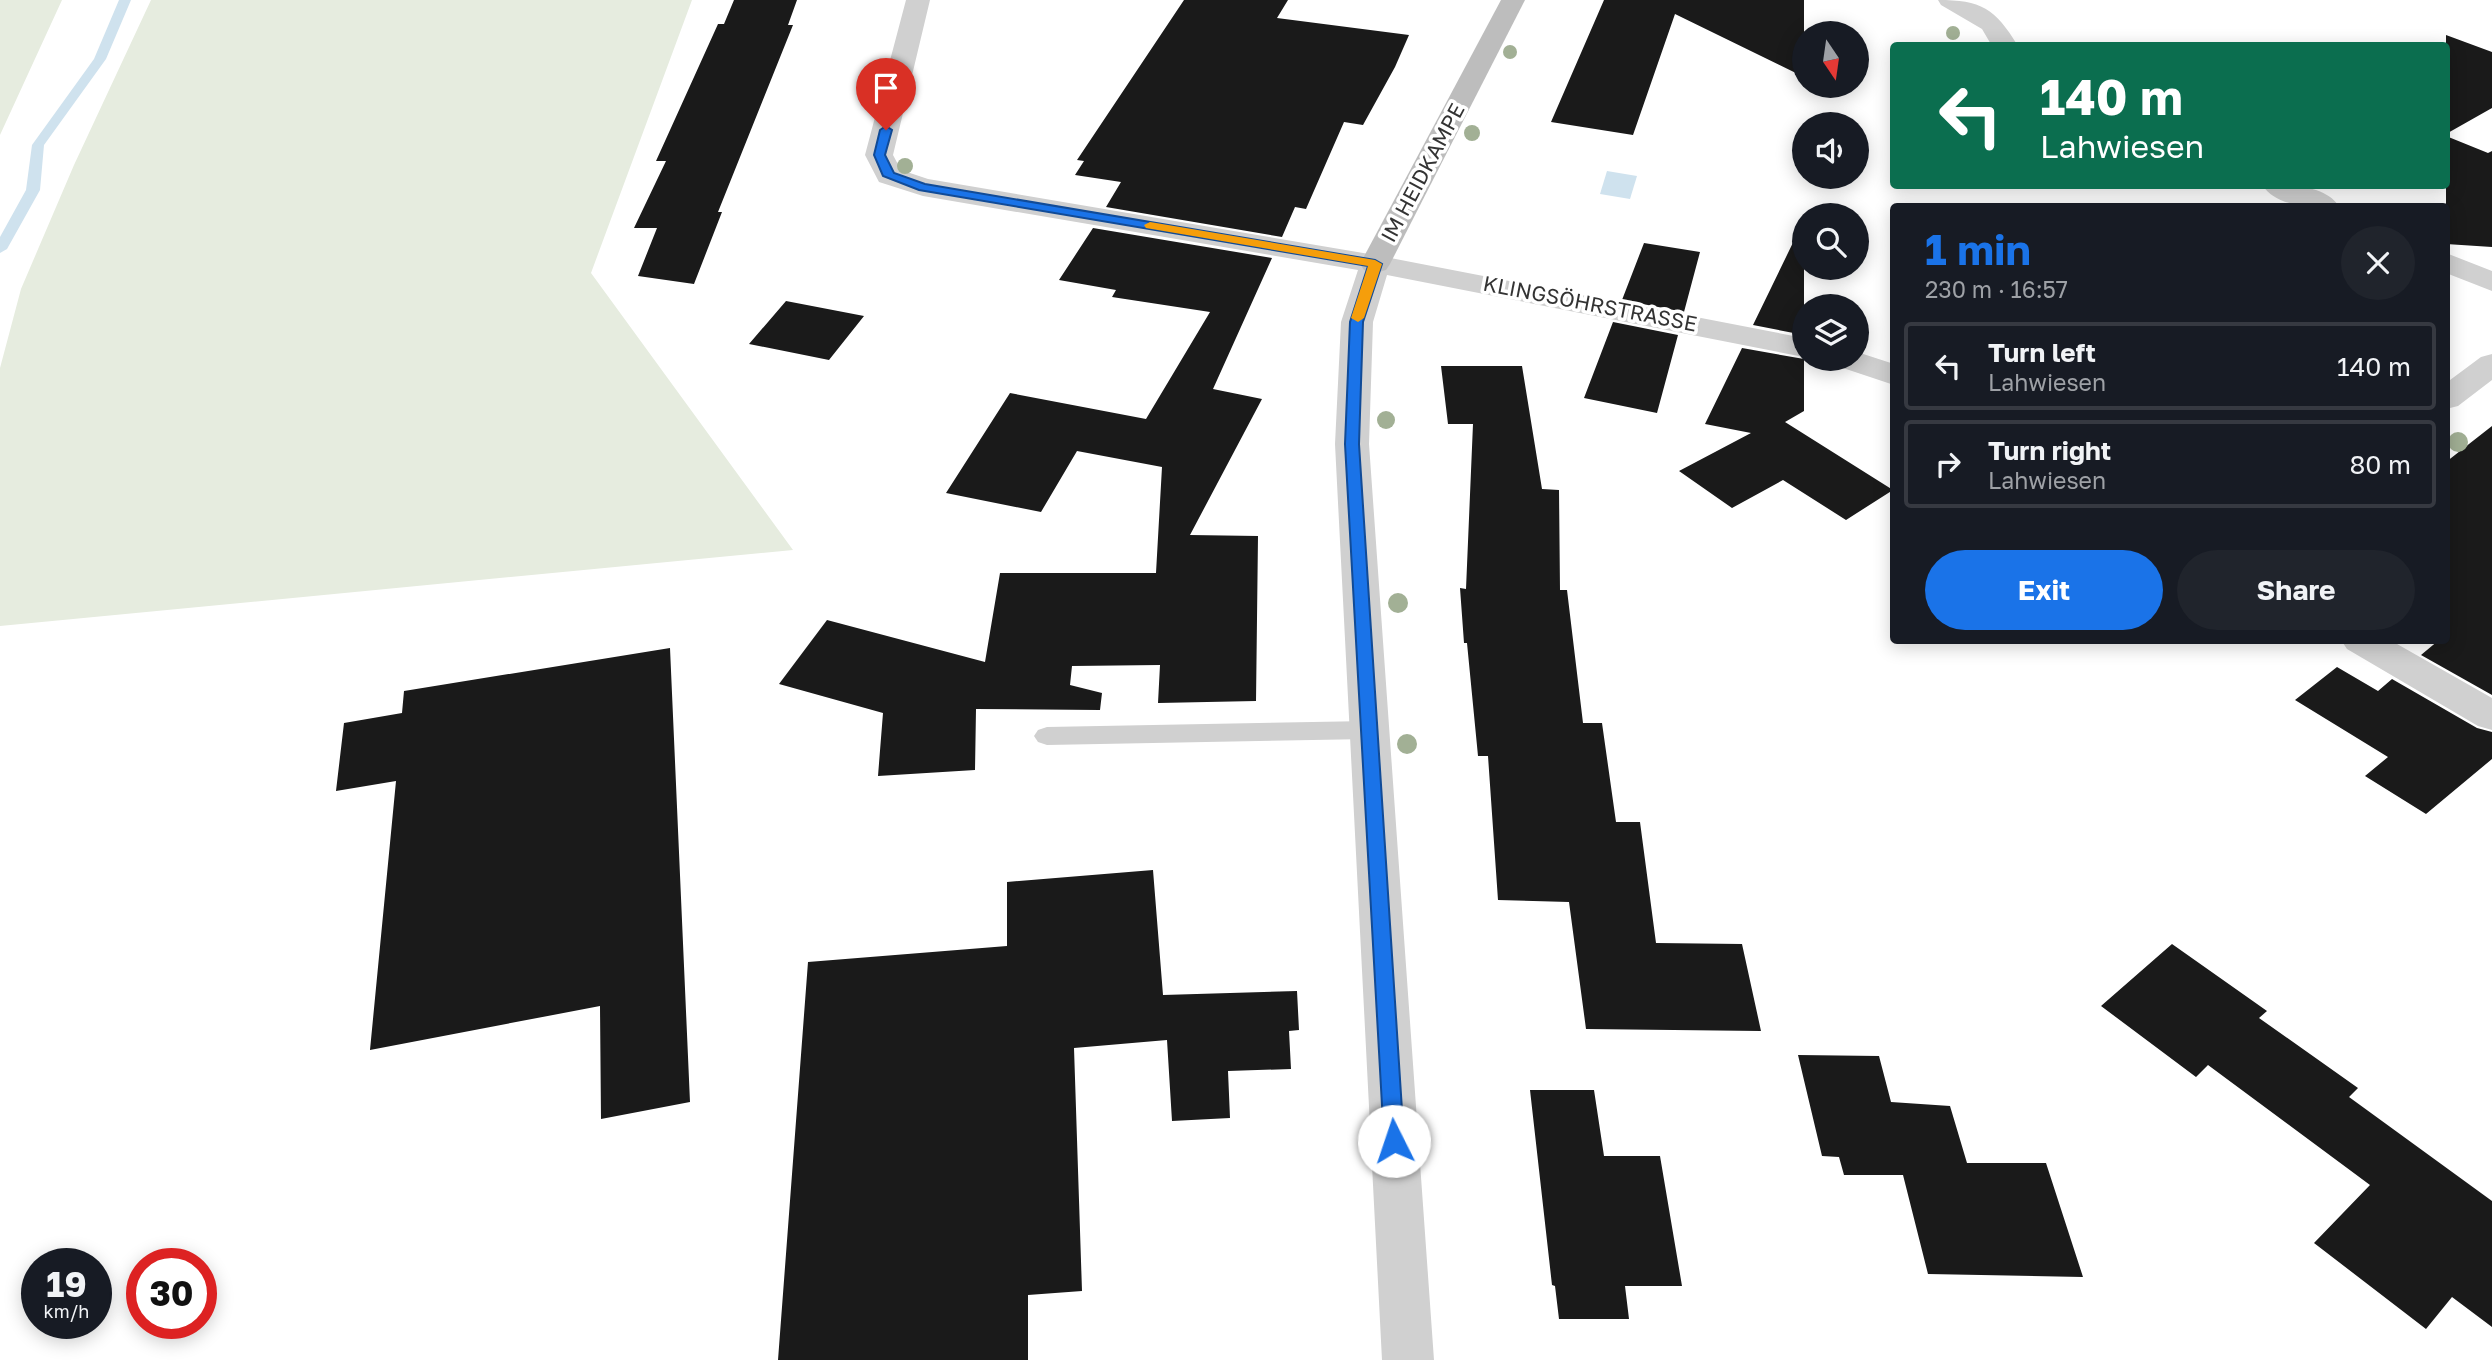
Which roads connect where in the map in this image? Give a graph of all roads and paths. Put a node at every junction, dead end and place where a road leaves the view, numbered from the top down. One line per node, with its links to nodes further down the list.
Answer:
1 (918, 0): 8 (street, KLINGSÖHRSTRASSE)
2 (1513, 0): 8 (street, IM HEIDKAMPE)
3 (1950, 0): 4 (street)
4 (2003, 42)
5 (2284, 189): 6 (street)
6 (2317, 203)
7 (2450, 263): 9 (street)
8 (1375, 264): 10 (street, KLINGSÖHRSTRASSE); 17 (street, IM HEIDKAMPE)
9 (2492, 282)
10 (1792, 345)
11 (2492, 363): 14 (street)
12 (1869, 366): 13 (street)
13 (1890, 374)
14 (2450, 396)
15 (2367, 644): 16 (street)
16 (2492, 716)
17 (1368, 730): 18 (lane); 19 (street, IM HEIDKAMPE)
18 (1047, 736)
19 (1408, 1360)

